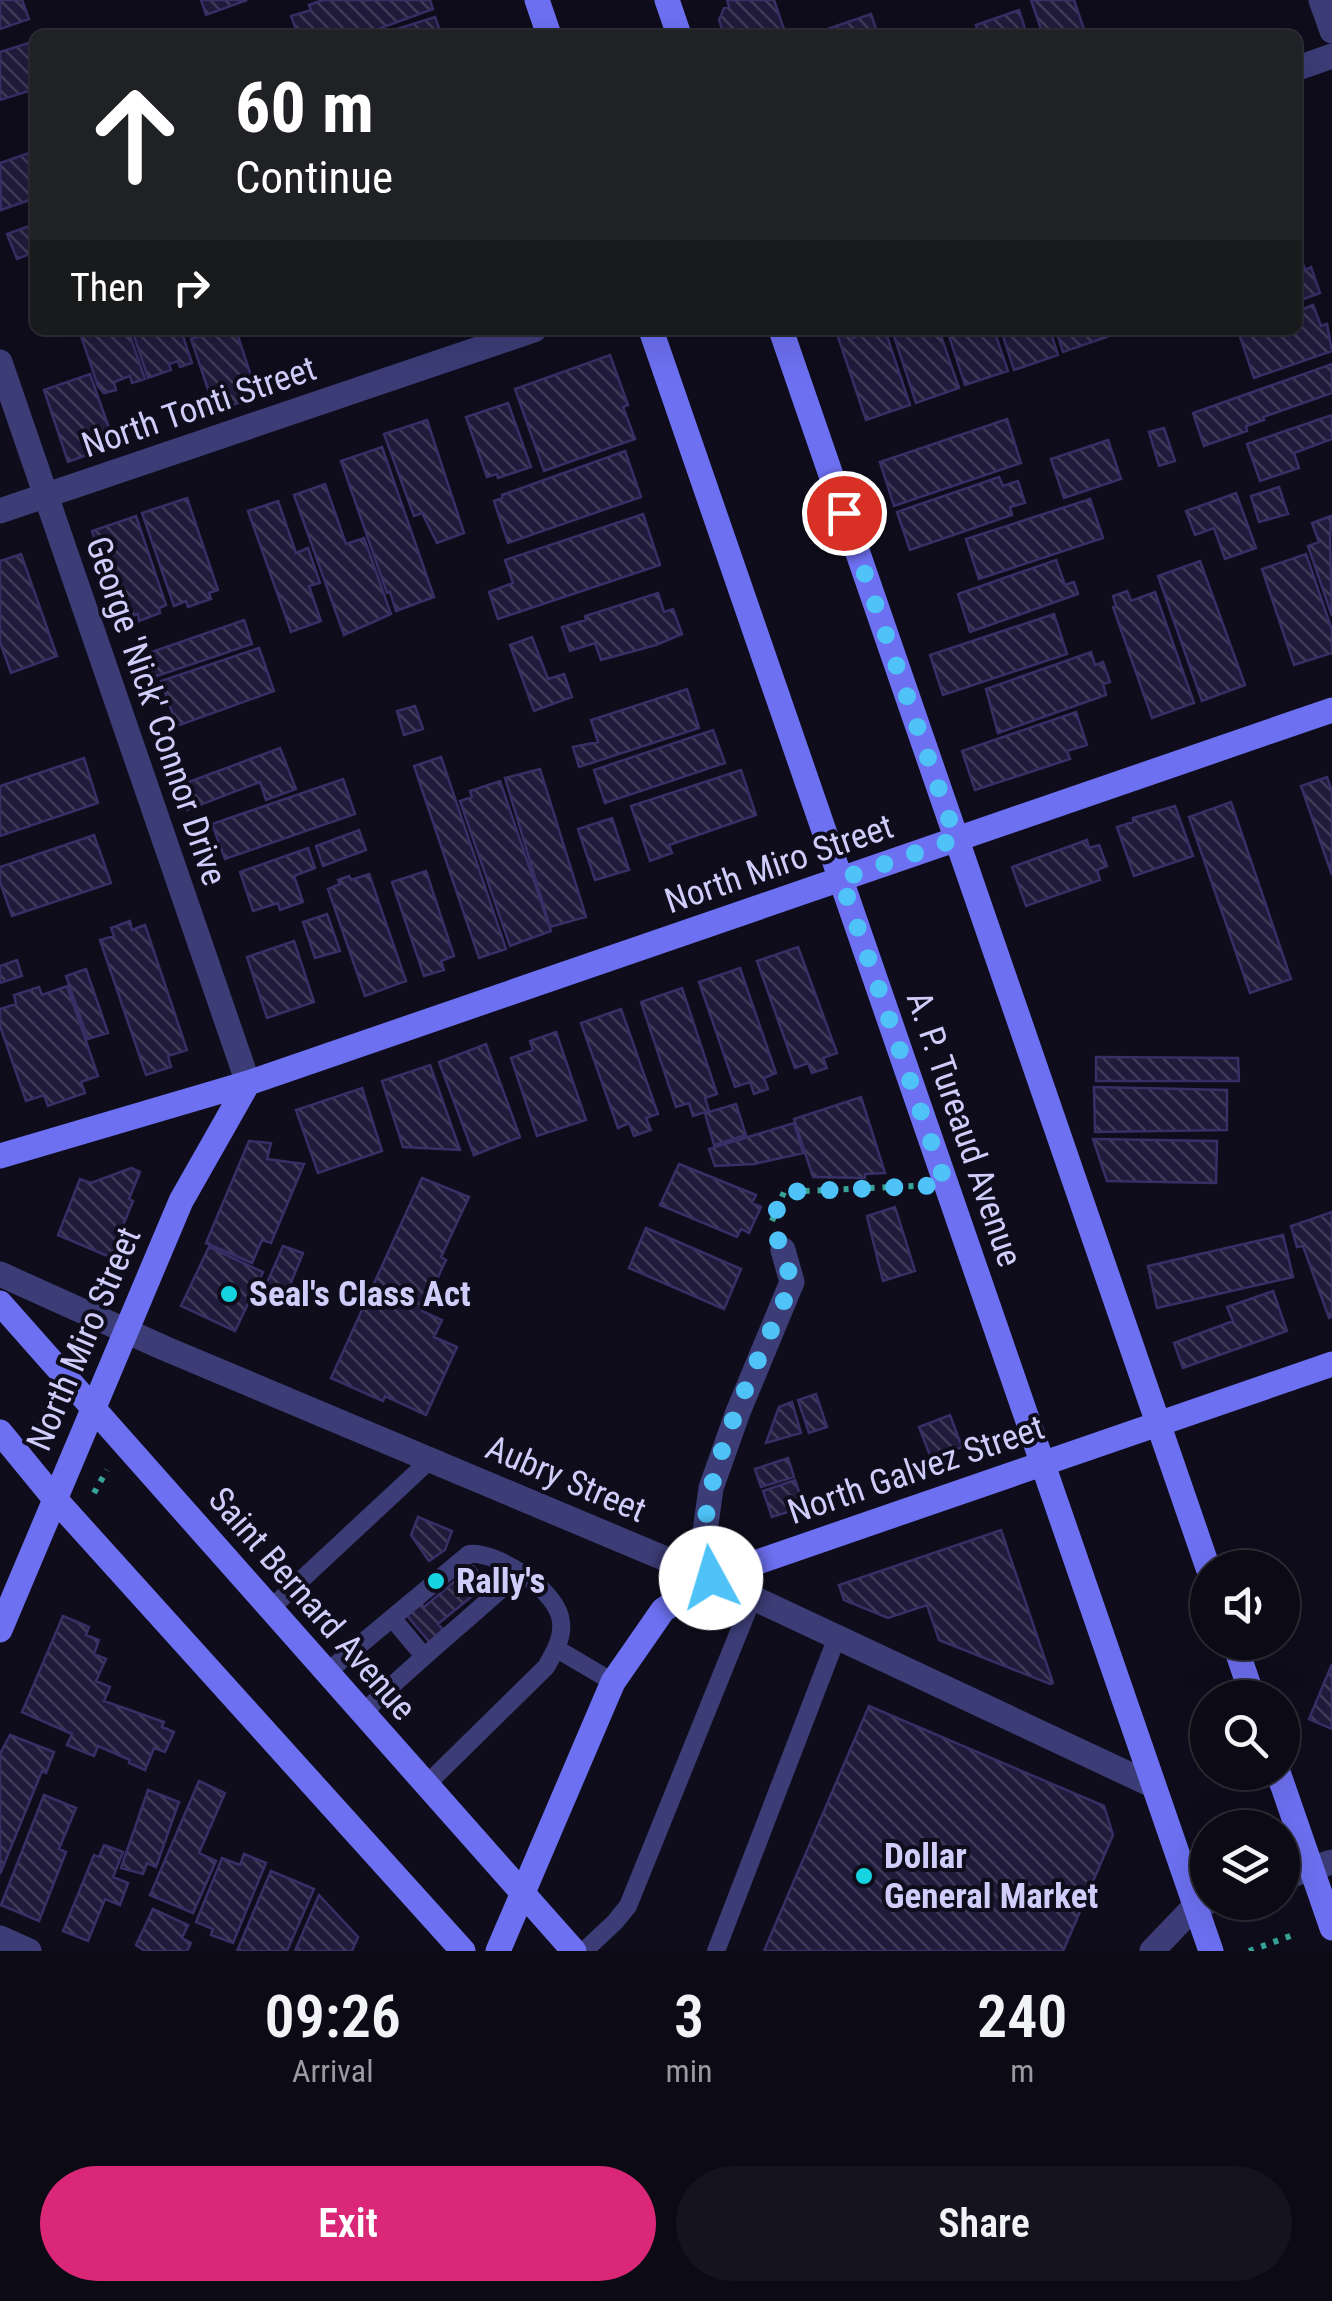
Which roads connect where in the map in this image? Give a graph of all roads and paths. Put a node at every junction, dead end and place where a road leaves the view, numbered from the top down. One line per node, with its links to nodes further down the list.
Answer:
1 (537, 0): 4 (street)
2 (667, 0): 5 (street)
3 (1322, 0): 6 (street)
4 (547, 30)
5 (678, 30)
6 (1332, 31)
7 (1332, 56): 8 (street)
8 (1302, 67)
9 (519, 335): 13 (street, North Tonti Street)
10 (653, 335): 17 (street, A. P. Tureaud Avenue)
11 (783, 335): 16 (street)
12 (0, 362): 13 (street, George 'Nick' Connor Drive)
13 (45, 496): 14 (street, North Tonti Street); 18 (street, George 'Nick' Connor Drive)
14 (0, 511)
15 (1332, 710): 16 (street, North Miro Street)
16 (956, 839): 17 (street, North Miro Street); 28 (street)
17 (841, 879): 18 (street, North Miro Street); 20 (street, A. P. Tureaud Avenue)
18 (248, 1083): 19 (street, North Miro Street); 24 (street, North Miro Street)
19 (0, 1156)
20 (946, 1185): 21 (path); 32 (street, A. P. Tureaud Avenue)
21 (783, 1250): 38 (street)
22 (0, 1274): 24 (street, Aubry Street)
23 (0, 1302): 27 (street, Saint Bernard Avenue)
24 (126, 1331): 27 (street, North Miro Street); 31 (street, Aubry Street)
25 (1332, 1364): 28 (street, North Galvez Street)
26 (51, 1402): 29 (path)
27 (93, 1410): 35 (street, North Miro Street); 40 (street, Saint Bernard Avenue)
28 (1158, 1424): 32 (street, North Galvez Street); 36 (street)
29 (40, 1428)
30 (0, 1432): 35 (street)
31 (430, 1460): 38 (street, Aubry Street); 40 (lane)
32 (1042, 1464): 38 (street, North Galvez Street); 50 (street, A. P. Tureaud Avenue)
33 (108, 1469): 34 (path)
34 (94, 1493)
35 (55, 1498): 42 (street, North Miro Street); 61 (street)
36 (1202, 1550)
37 (520, 1572): 41 (lane); 44 (lane); 45 (lane)
38 (711, 1578): 39 (street, Aubry Street); 47 (street, North Galvez Street)
39 (753, 1597): 43 (street, Aubry Street); 64 (lane)
40 (270, 1609): 46 (street, Saint Bernard Avenue)
41 (392, 1618): 45 (lane); 46 (lane)
42 (0, 1630)
43 (837, 1638): 50 (street, Aubry Street); 65 (lane)
44 (557, 1649): 47 (lane); 49 (lane)
45 (423, 1655): 48 (lane)
46 (326, 1673): 48 (street, Saint Bernard Avenue)
47 (613, 1682): 54 (street, North Galvez Street)
48 (362, 1714): 49 (street, Saint Bernard Avenue)
49 (425, 1786): 54 (street, Saint Bernard Avenue)
50 (1154, 1786): 53 (street, A. P. Tureaud Avenue)
51 (1287, 1790): 52 (street)
52 (1322, 1865): 57 (street)
53 (1190, 1876)
54 (521, 1894): 62 (street, North Galvez Street); 63 (street, Saint Bernard Avenue)
55 (1190, 1915): 66 (street)
56 (1204, 1920): 67 (street, A. P. Tureaud Avenue)
57 (1332, 1928)
58 (1294, 1936): 68 (path)
59 (0, 1938): 60 (street)
60 (30, 1951)
61 (463, 1951)
62 (498, 1951)
63 (574, 1951)
64 (584, 1951)
65 (716, 1951)
66 (1152, 1951)
67 (1211, 1951)
68 (1249, 1951)

